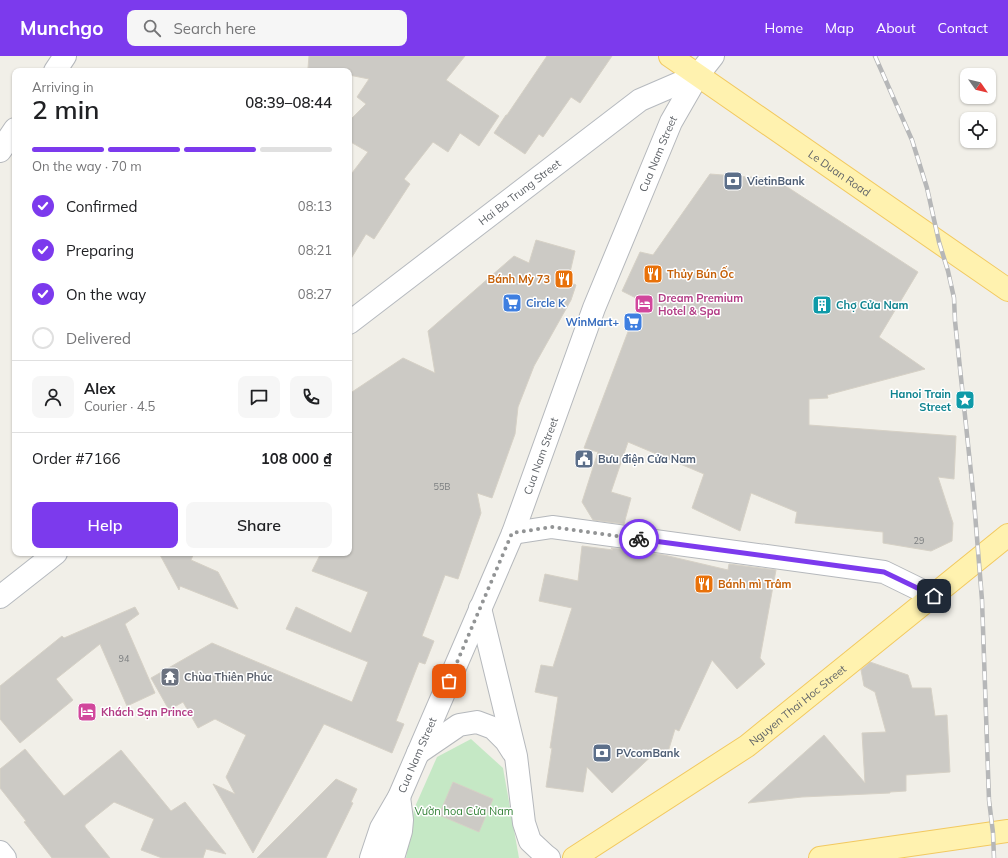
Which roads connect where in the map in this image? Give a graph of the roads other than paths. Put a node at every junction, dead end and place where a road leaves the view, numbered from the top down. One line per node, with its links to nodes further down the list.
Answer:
1 (65, 56): 4 (street)
2 (670, 56): 5 (main road, Le Duan Road)
3 (713, 56): 5 (street, Cua Nam Street)
4 (57, 68)
5 (698, 75): 8 (main road, Le Duan Road); 9 (street, Hai Ba Trung Street); 10 (street, Cua Nam Street)
6 (12, 134): 7 (street)
7 (0, 152)
8 (1008, 290)
9 (352, 321)
10 (512, 533): 13 (street); 15 (street, Cua Nam Street)
11 (1008, 535): 13 (main road, Nguyen Thai Hoc Street)
12 (52, 556): 14 (street)
13 (934, 596): 25 (main road, Nguyen Thai Hoc Street)
14 (0, 597)
15 (480, 608): 16 (street, Cua Nam Street); 17 (street)
16 (418, 754): 17 (street); 18 (street, Cua Nam Street)
17 (516, 756): 24 (street)
18 (399, 797): 22 (street, Cua Nam Street); 23 (street)
19 (1008, 831): 26 (main road)
20 (0, 852): 21 (street)
21 (5, 858)
22 (371, 858)
23 (393, 858)
24 (549, 858)
25 (574, 858)
26 (820, 858)

